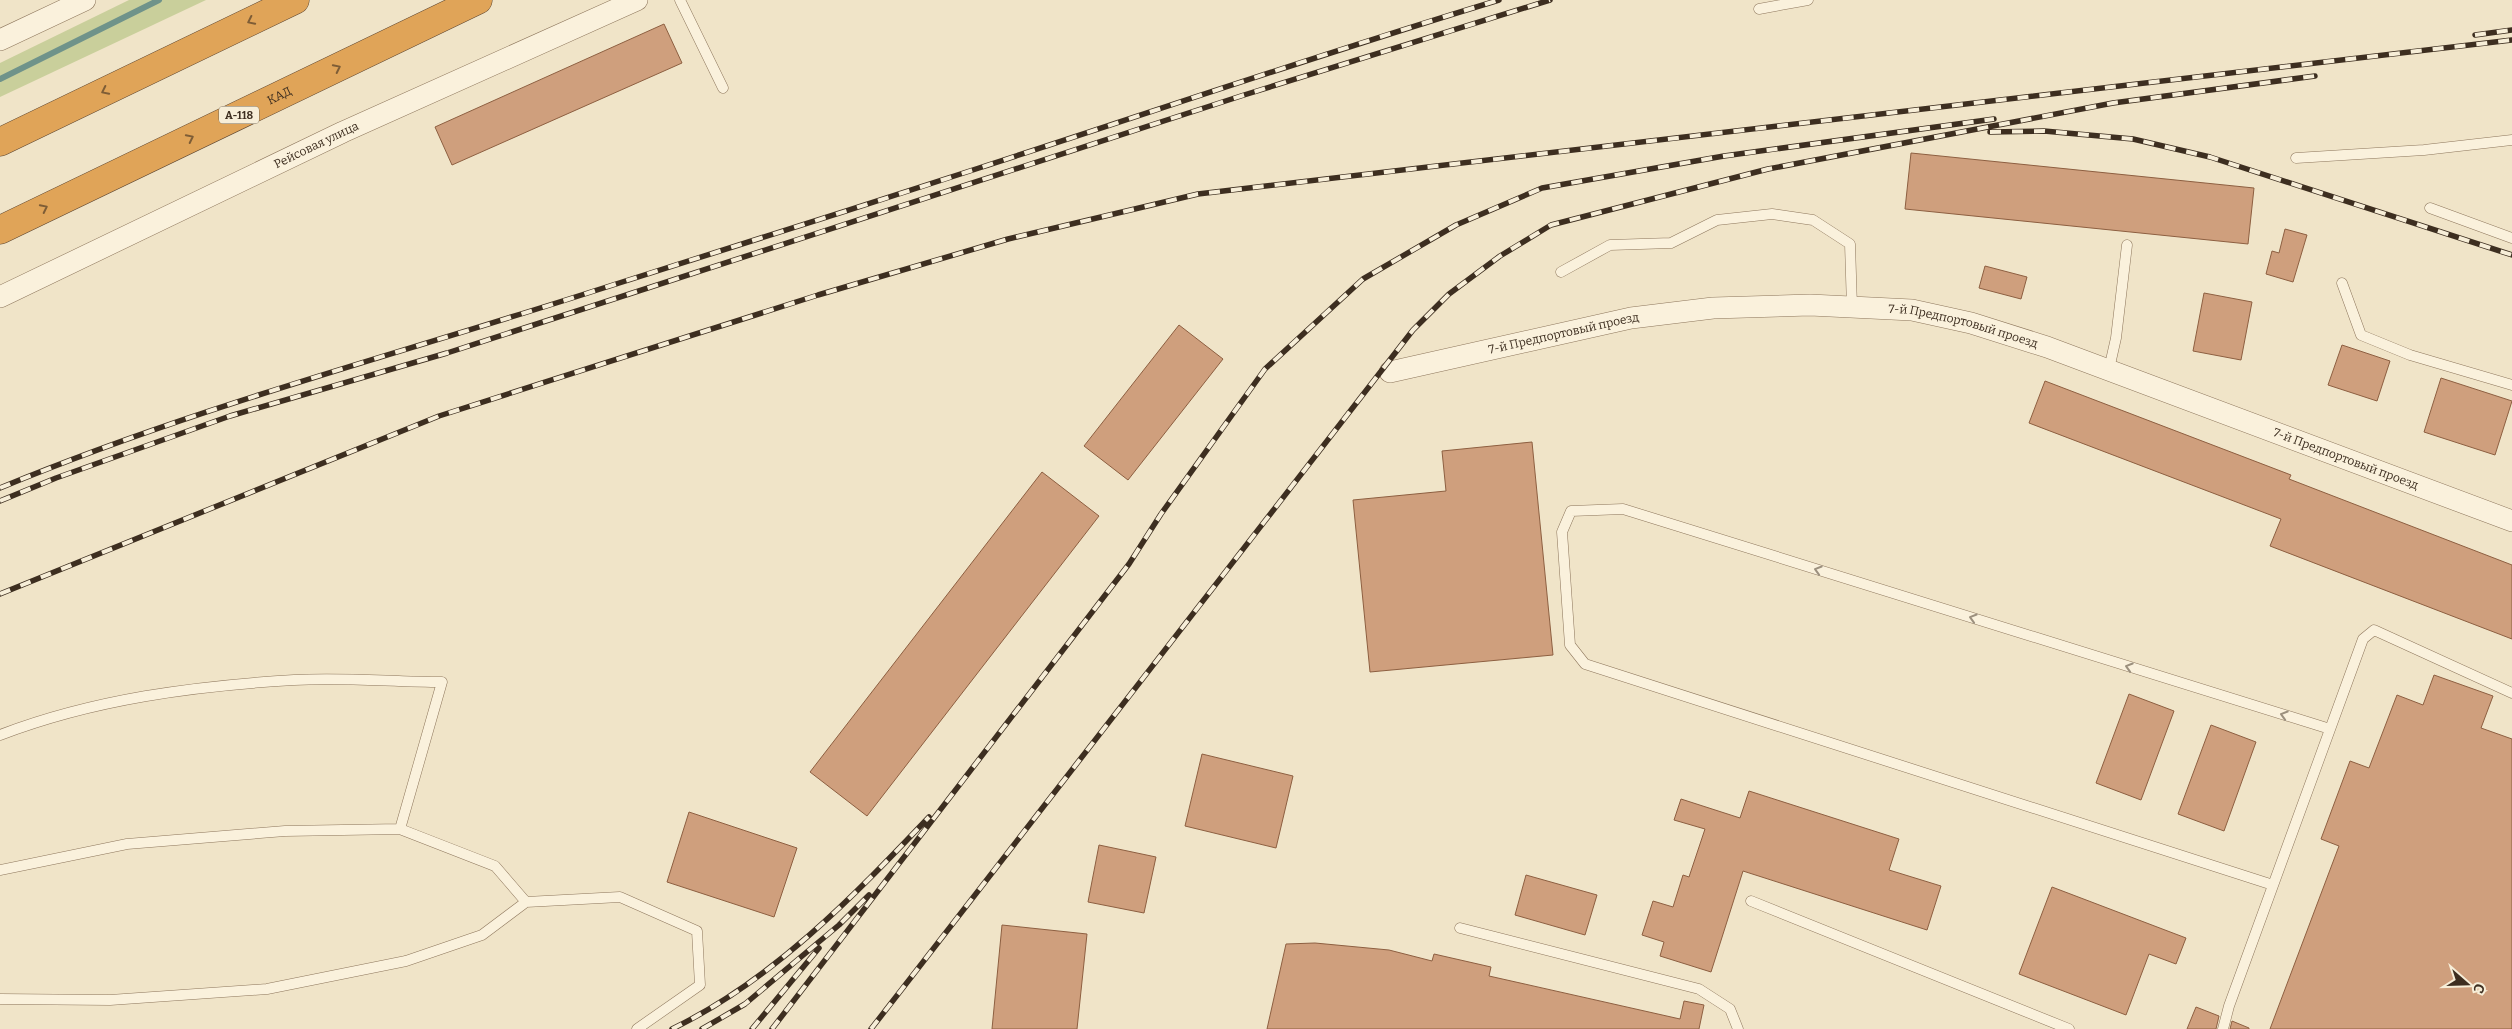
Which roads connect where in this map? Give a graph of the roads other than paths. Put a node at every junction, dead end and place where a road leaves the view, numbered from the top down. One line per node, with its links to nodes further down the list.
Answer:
1 (85, 0): 8 (street)
2 (296, 0): 11 (highway, one-way to 11)
3 (478, 0): 14 (highway, КАД / А-118, one-way to 3)
4 (636, 0): 19 (street, Рейсовая улица)
5 (680, 0): 9 (lane)
6 (1808, 0): 7 (lane)
7 (1759, 9)
8 (0, 40)
9 (723, 88)
10 (2512, 140): 12 (lane)
11 (0, 142)
12 (2296, 158)
13 (2430, 208): 15 (lane)
14 (0, 230)
15 (2512, 238)
16 (2127, 245): 21 (lane)
17 (1562, 272): 20 (lane)
18 (2342, 284): 23 (lane)
19 (0, 297)
20 (1852, 307): 21 (street, 7-й Предпортовый проезд); 22 (street, 7-й Предпортовый проезд)
21 (2109, 369): 24 (street, 7-й Предпортовый проезд)
22 (1390, 372)
23 (2512, 385)
24 (2512, 521)
25 (2512, 693): 26 (lane)
26 (2330, 730): 30 (lane); 30 (lane, one-way to 30)
27 (0, 735): 28 (lane)
28 (400, 829): 29 (lane); 32 (lane)
29 (0, 870)
30 (2273, 885): 38 (lane)
31 (1751, 901): 37 (lane)
32 (526, 902): 34 (lane); 35 (lane)
33 (1460, 928): 36 (lane)
34 (0, 999)
35 (637, 1029)
36 (1738, 1029)
37 (2069, 1029)
38 (2223, 1029)

